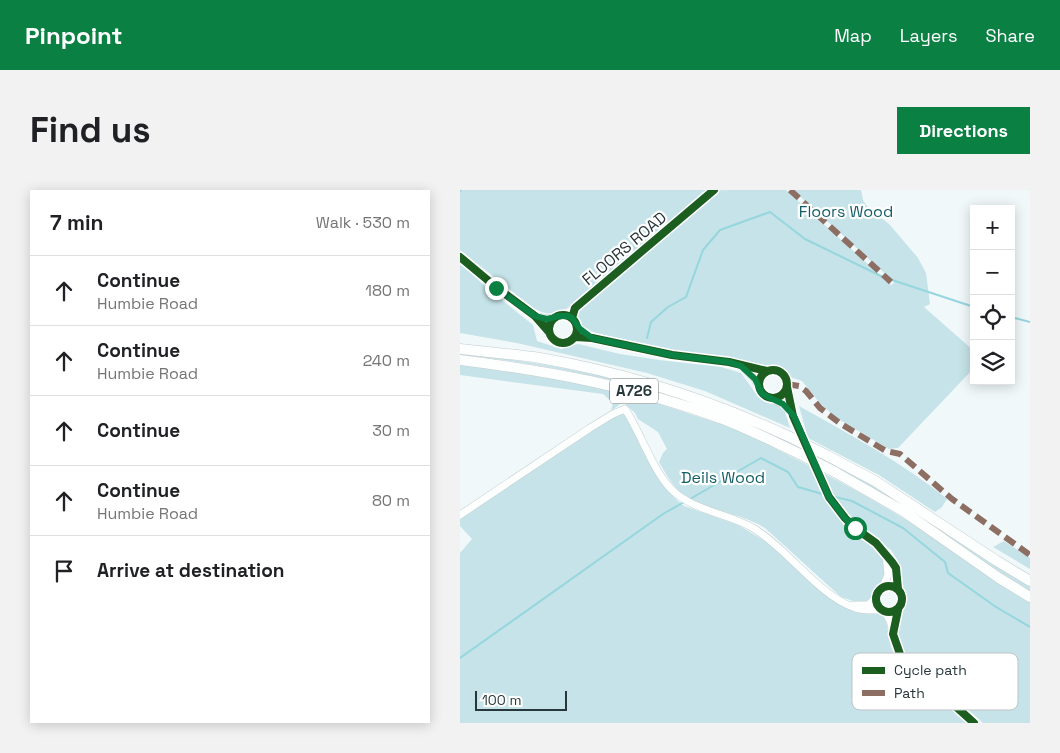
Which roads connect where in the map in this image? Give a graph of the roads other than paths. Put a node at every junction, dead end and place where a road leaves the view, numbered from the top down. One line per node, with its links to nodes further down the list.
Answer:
1 (714, 190): 3 (street, FLOORS ROAD)
2 (460, 257): 5 (street)
3 (575, 308): 4 (street, FLOORS ROAD); 7 (street, FLOORS ROAD)
4 (564, 315): 6 (street); 7 (street)
5 (535, 316): 6 (street); 9 (street)
6 (556, 317): 9 (street)
7 (572, 318): 8 (street)
8 (576, 325): 10 (street); 11 (street)
9 (549, 332): 10 (street)
10 (575, 337): 11 (street)
11 (592, 338): 14 (street)
12 (460, 349): 22 (highway, A726, bridge)
13 (460, 360): 25 (highway, A726, bridge)
14 (741, 366): 15 (street); 16 (street)
15 (767, 371): 16 (street); 17 (street)
16 (759, 386): 18 (street)
17 (787, 387): 18 (street); 19 (street)
18 (769, 398): 19 (street)
19 (794, 416): 21 (street)
20 (460, 515): 27 (street)
21 (886, 554): 23 (street); 24 (street)
22 (1030, 580)
23 (882, 588): 24 (street); 26 (street)
24 (898, 589): 28 (street)
25 (1030, 597)
26 (876, 598): 27 (street); 29 (street)
27 (846, 604): 29 (street)
28 (898, 610): 29 (street); 30 (street)
29 (883, 611): 30 (street)
30 (893, 634): 31 (street)
31 (899, 653)
32 (959, 710): 33 (street)
33 (974, 723)

